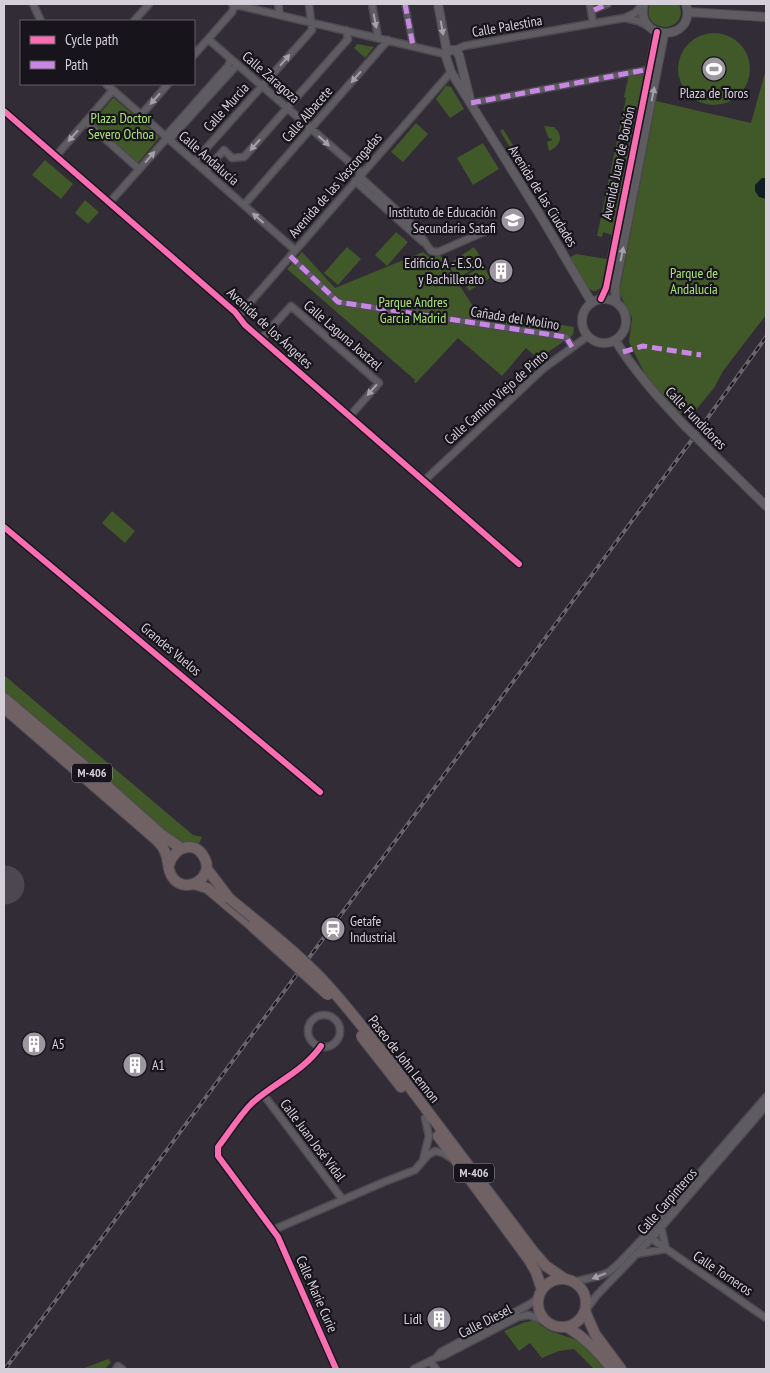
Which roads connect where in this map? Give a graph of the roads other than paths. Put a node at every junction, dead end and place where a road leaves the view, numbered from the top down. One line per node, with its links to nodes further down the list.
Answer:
1 (33, 4): 17 (street)
2 (149, 4): 18 (street)
3 (237, 4): 14 (street); 25 (street)
4 (278, 4): 14 (street)
5 (309, 4): 19 (street)
6 (372, 4): 24 (street, one-way to 24)
7 (404, 4): 27 (street)
8 (438, 4): 28 (street, Avenida de las Ciudades, one-way to 28)
9 (590, 4): 20 (street)
10 (608, 4): 13 (street)
11 (644, 4): 16 (street, Calle Palestina); 21 (street)
12 (687, 8): 15 (street); 23 (street)
13 (594, 10)
14 (280, 14): 19 (street)
15 (766, 17)
16 (624, 18): 20 (street, Calle Palestina); 21 (street, Calle Palestina)
17 (40, 20)
18 (135, 20)
19 (311, 22): 22 (street); 37 (street, Calle Murcia, one-way to 19)
20 (593, 23): 28 (street, Calle Palestina)
21 (650, 28): 23 (street)
22 (346, 30): 24 (street); 40 (street)
23 (661, 33): 32 (street, Avenida Juan de Borbón); 57 (street, Avenida Juan de Borbón, one-way to 23)
24 (378, 38): 26 (street)
25 (208, 39): 29 (street); 30 (street, Calle Zaragoza)
26 (388, 40): 27 (street); 44 (street, Calle Albacete, one-way to 44)
27 (413, 46): 28 (street)
28 (449, 52): 33 (street, Avenida de las Ciudades); 34 (street, Avenida de las Ciudades)
29 (195, 55)
30 (231, 59): 31 (street, Calle Zaragoza); 45 (street)
31 (237, 65): 37 (street, Calle Zaragoza); 45 (street)
32 (650, 69): 39 (street); 56 (street, Avenida Juan de Borbón)
33 (463, 73): 34 (street); 39 (street, Avenida de las Ciudades)
34 (452, 74): 39 (street, Avenida de las Ciudades); 50 (street, Avenida de las Vascongadas)
35 (107, 85): 38 (street, Calle Andalucía)
36 (167, 85): 42 (street, one-way to 42)
37 (262, 86): 40 (street, Calle Zaragoza); 47 (street, Calle Murcia)
38 (113, 90): 42 (street, Calle Andalucía); 43 (street)
39 (471, 103): 58 (street, Avenida de las Ciudades)
40 (287, 108): 44 (street, Calle Zaragoza); 49 (street, one-way to 49)
41 (4, 111): 46 (street, Avenida de los Ángeles)
42 (141, 115): 45 (street, Calle Andalucía)
43 (86, 122): 46 (street, one-way to 46); 48 (street)
44 (310, 129): 50 (street, Calle Zaragoza, one-way to 50); 52 (street, Calle Albacete)
45 (167, 138): 47 (street, Calle Andalucía); 48 (street, one-way to 45)
46 (56, 156): 51 (street, Avenida de los Ángeles)
47 (194, 162): 49 (street, Calle Andalucía)
48 (139, 169): 51 (street)
49 (205, 171): 52 (street, Calle Andalucía)
50 (359, 177): 53 (street, Calle Zaragoza); 54 (street, Avenida de las Vascongadas)
51 (110, 202): 59 (street, Avenida de los Ángeles)
52 (244, 205): 54 (street, Calle Andalucía, one-way to 52)
53 (493, 228)
54 (295, 250): 55 (street, Avenida de las Vascongadas)
55 (290, 256): 59 (street, Avenida de las Vascongadas); 63 (street, Cañada del Molino)
56 (601, 299): 57 (street); 58 (street)
57 (616, 302): 62 (street)
58 (592, 303): 60 (street)
59 (238, 315): 61 (street, Avenida de los Ángeles)
60 (588, 336): 62 (street); 63 (street, Calle Camino Viejo de Pinto)
61 (261, 339): 64 (street, Avenida de los Ángeles); 64 (street, Calle Laguna Joatzel, one-way to 64)
62 (615, 340): 66 (street, Calle Fundidores, bridge)
63 (572, 347): 65 (street, Calle Camino Viejo de Pinto)
64 (349, 417): 65 (street, Avenida de los Ángeles)
65 (424, 481): 68 (street, Avenida de los Ángeles)
66 (766, 506)
67 (4, 527): 71 (street, Grandes Vuelos)
68 (519, 564)
69 (4, 698): 72 (highway, M-406)
70 (4, 708): 73 (highway, M-406)
71 (320, 792)
72 (181, 848): 73 (highway); 74 (highway, M-406)
73 (169, 865): 75 (highway, M-406)
74 (207, 869): 75 (highway); 76 (highway, Paseo de John Lennon / M-406)
75 (194, 884): 76 (highway, Paseo de John Lennon / M-406)
76 (226, 899): 78 (highway, Paseo de John Lennon / M-406, bridge)
77 (321, 1046): 77 (street); 79 (street)
78 (386, 1062): 82 (highway, Paseo de John Lennon / M-406); 91 (highway, Paseo de John Lennon / M-406)
79 (263, 1094): 85 (street, Calle Juan José Vidal); 87 (street, Calle Marie Curie)
80 (766, 1097): 88 (street, Calle Carpinteros)
81 (766, 1106): 86 (street, Calle Carpinteros)
82 (424, 1118): 83 (highway, Paseo de John Lennon / M-406); 84 (street)
83 (456, 1162): 84 (street); 92 (highway, Paseo de John Lennon / M-406)
84 (422, 1163): 85 (street)
85 (343, 1200): 87 (street)
86 (661, 1227): 88 (street, Calle Carpinteros); 89 (street)
87 (273, 1230): 98 (street, Calle Marie Curie)
88 (648, 1237): 89 (street, Calle Torneros); 90 (street, Calle Carpinteros); 91 (street, Calle Carpinteros, one-way to 91)
89 (666, 1249): 90 (street); 94 (street, Calle Torneros)
90 (636, 1254): 93 (street, Calle Carpinteros)
91 (569, 1281): 92 (highway); 93 (highway, M-406)
92 (540, 1294): 95 (highway, M-406); 97 (street, Calle Diesel)
93 (585, 1311): 96 (highway); 102 (highway, M-406)
94 (766, 1318)
95 (547, 1322): 96 (highway); 97 (street, Calle Diesel)
96 (567, 1327): 101 (highway)
97 (432, 1359): 99 (street, Calle Diesel); 100 (street)
98 (336, 1369)
99 (414, 1369)
100 (436, 1369)
101 (612, 1369)
102 (621, 1369)

